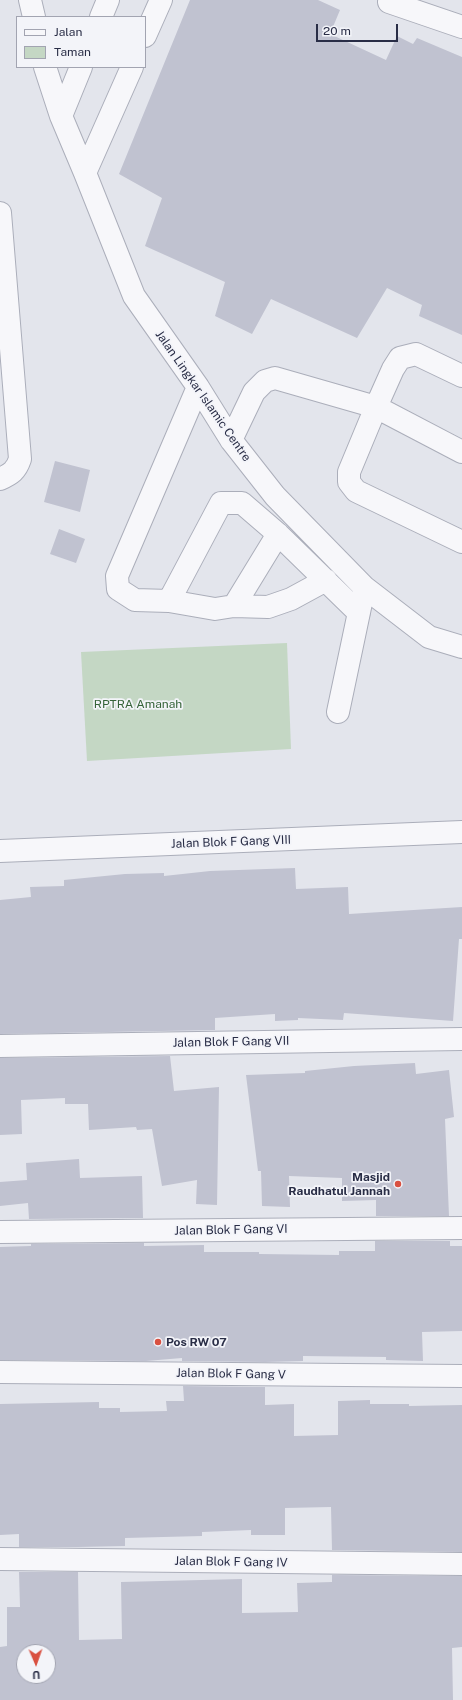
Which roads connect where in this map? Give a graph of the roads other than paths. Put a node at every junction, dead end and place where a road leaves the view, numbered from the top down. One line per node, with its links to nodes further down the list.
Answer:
1 (30, 0): 5 (street)
2 (108, 0): 6 (street)
3 (161, 0): 8 (street)
4 (388, 2): 7 (street)
5 (34, 16)
6 (101, 16)
7 (462, 27)
8 (146, 34)
9 (45, 68): 12 (street, Jalan Lingkar Islamic Centre)
10 (81, 68): 12 (street)
11 (132, 68): 13 (street)
12 (61, 116): 13 (street, Jalan Lingkar Islamic Centre)
13 (85, 173): 16 (street, Jalan Lingkar Islamic Centre)
14 (0, 213): 20 (street)
15 (462, 376): 17 (street)
16 (198, 387): 18 (street, Jalan Lingkar Islamic Centre); 25 (street)
17 (376, 407): 18 (street); 19 (street); 22 (street)
18 (231, 440): 24 (street, Jalan Lingkar Islamic Centre)
19 (462, 452)
20 (0, 479)
21 (278, 534): 23 (street); 25 (street); 26 (street)
22 (462, 542)
23 (326, 580): 26 (street); 27 (street)
24 (364, 587): 27 (street); 28 (street, Jalan Lingkar Islamic Centre)
25 (169, 601): 26 (street)
26 (234, 606)
27 (359, 613): 29 (street)
28 (462, 647)
29 (338, 712)
30 (462, 832): 31 (street, Jalan Blok F Gang VIII)
31 (0, 851)
32 (462, 1039): 33 (street, Jalan Blok F Gang VII)
33 (0, 1046)
34 (462, 1228): 35 (street, Jalan Blok F Gang VI)
35 (0, 1232)
36 (0, 1372): 37 (street, Jalan Blok F Gang V)
37 (462, 1376)
38 (0, 1559): 39 (street, Jalan Blok F Gang IV)
39 (462, 1564)

